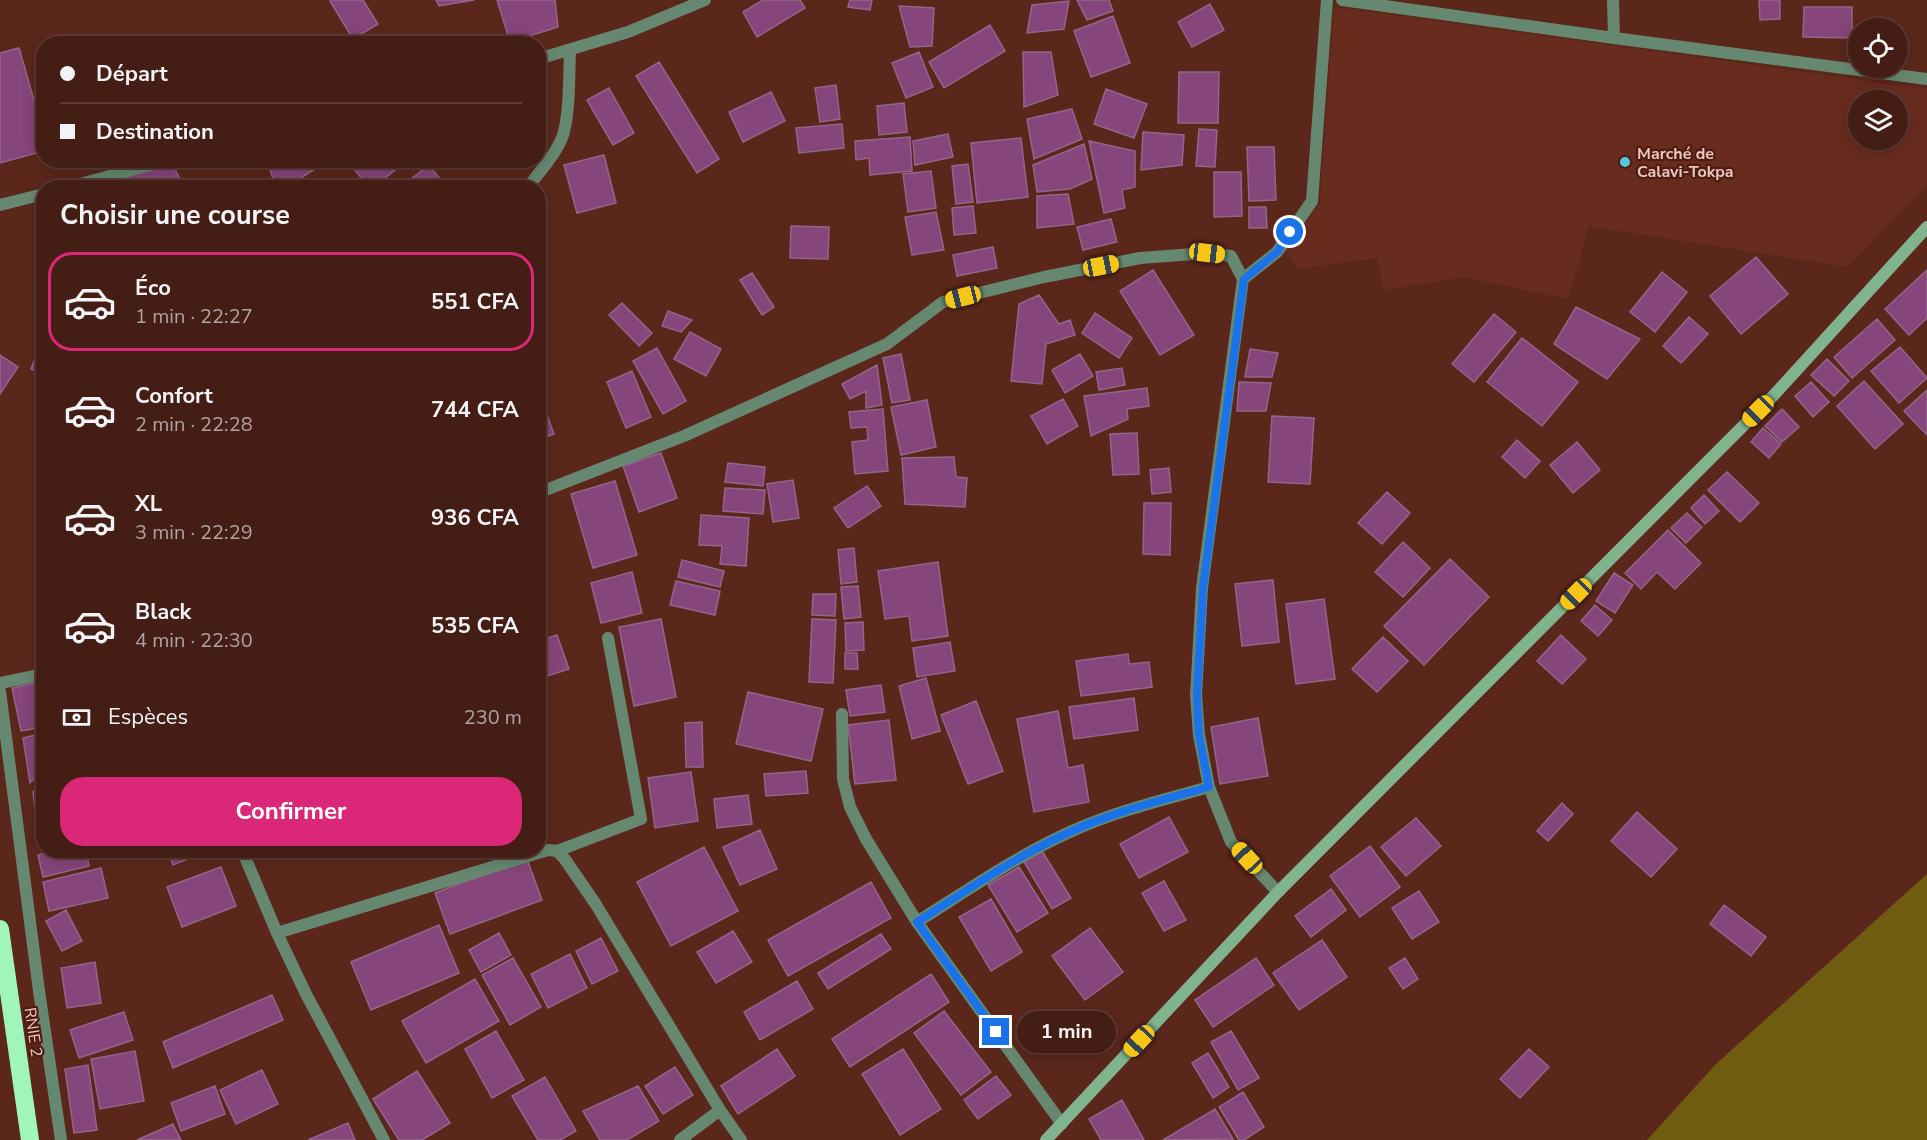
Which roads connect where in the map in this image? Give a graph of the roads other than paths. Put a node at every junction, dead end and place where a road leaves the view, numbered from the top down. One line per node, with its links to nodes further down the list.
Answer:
1 (705, 0): 6 (street)
2 (1327, 0): 17 (street)
3 (1342, 0): 5 (street)
4 (1613, 0): 5 (street)
5 (1614, 38): 8 (street)
6 (570, 50): 7 (street); 9 (street)
7 (546, 57)
8 (1927, 79)
9 (546, 164)
10 (139, 168): 12 (street)
11 (543, 168): 13 (street)
12 (95, 180)
13 (533, 180)
14 (36, 196): 15 (street)
15 (0, 205)
16 (1927, 227): 29 (street)
17 (1244, 279): 18 (street); 24 (street)
18 (546, 490)
19 (608, 638): 26 (street)
20 (36, 676): 21 (street)
21 (0, 683)
22 (0, 691): 36 (street)
23 (842, 714): 30 (street)
24 (1209, 787): 29 (street); 30 (street)
25 (546, 851): 26 (street)
26 (556, 851): 33 (street)
27 (245, 858): 32 (street)
28 (522, 858): 32 (street)
29 (1278, 892): 34 (street)
30 (917, 922): 34 (street)
31 (0, 929): 35 (highway, RNIE 2 / RNIE 2)
32 (277, 933): 37 (street)
33 (720, 1110): 38 (street); 39 (street)
34 (1062, 1124): 40 (street)
35 (30, 1140)
36 (61, 1140)
37 (384, 1140)
38 (680, 1140)
39 (741, 1140)
40 (1046, 1140)

